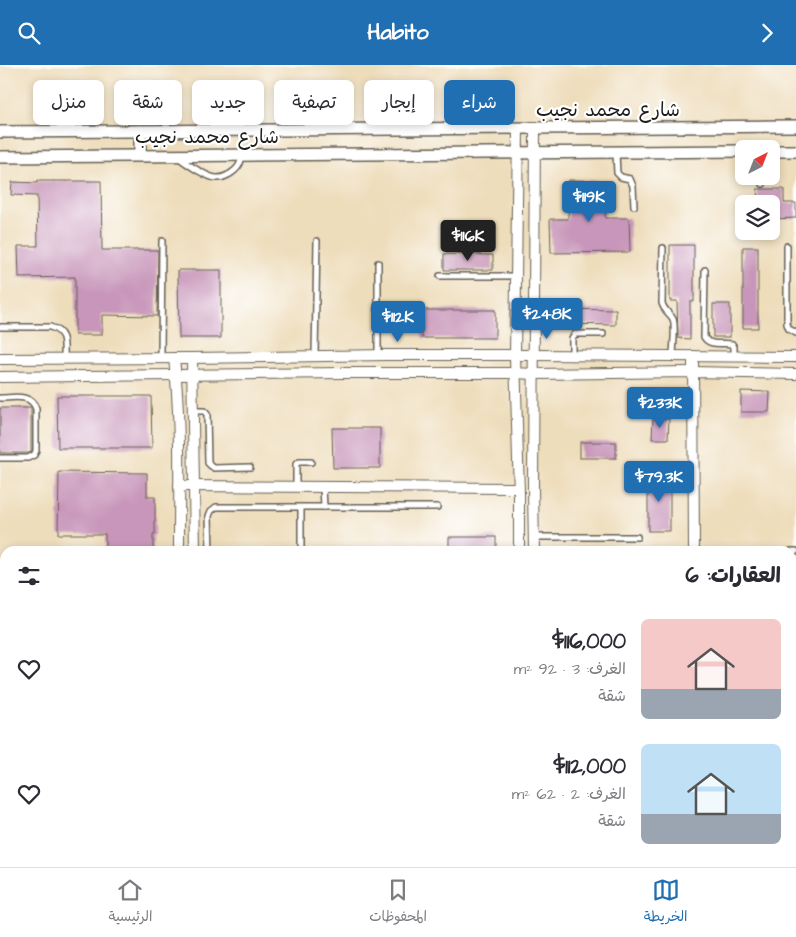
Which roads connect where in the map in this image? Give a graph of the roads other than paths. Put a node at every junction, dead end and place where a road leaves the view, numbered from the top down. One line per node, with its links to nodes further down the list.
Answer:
1 (796, 126): 3 (street, شارع محمد نجيب)
2 (518, 128): 3 (street, شارع محمد نجيب); 4 (street, شارع محمد نجيب); 10 (street)
3 (535, 128): 11 (street)
4 (140, 131): 5 (street, شارع محمد نجيب); 12 (street)
5 (0, 132)
6 (735, 151): 9 (street, شارع محمد نجيب)
7 (780, 151): 8 (street)
8 (796, 151)
9 (616, 152): 11 (street, شارع محمد نجيب); 16 (lane)
10 (518, 153): 11 (street, شارع محمد نجيب); 14 (street, شارع محمد نجيب); 24 (street)
11 (535, 153): 29 (street)
12 (140, 155): 13 (street, شارع محمد نجيب); 15 (street, شارع محمد نجيب)
13 (174, 155): 14 (street, شارع محمد نجيب); 14 (lane)
14 (242, 155)
15 (0, 157)
16 (634, 207)
17 (162, 241): 37 (lane)
18 (317, 241): 31 (lane)
19 (787, 246): 26 (lane)
20 (663, 248): 33 (lane)
21 (378, 263): 28 (lane)
22 (705, 270): 35 (lane)
23 (440, 276): 24 (lane)
24 (516, 276): 32 (street)
25 (0, 327): 41 (lane)
26 (796, 333)
27 (603, 334): 30 (lane)
28 (382, 355): 31 (street); 32 (street); 43 (street)
29 (534, 355): 30 (street); 32 (street); 45 (street)
30 (572, 355): 33 (street)
31 (315, 356): 39 (street)
32 (515, 356): 44 (street)
33 (673, 356): 34 (street)
34 (693, 356): 35 (street); 42 (street)
35 (734, 356): 36 (street)
36 (796, 357)
37 (161, 358): 38 (street); 41 (street)
38 (174, 358): 39 (street); 47 (street)
39 (192, 358): 48 (street)
40 (0, 359): 41 (street)
41 (64, 359)
42 (692, 372): 45 (street); 46 (street); 74 (street)
43 (385, 373): 44 (street); 48 (street)
44 (515, 373): 45 (street); 59 (street)
45 (534, 374): 66 (street)
46 (796, 374)
47 (176, 375): 48 (street); 49 (street); 55 (street)
48 (193, 375): 51 (street)
49 (0, 377)
50 (0, 397): 52 (lane)
51 (193, 411): 54 (lane); 56 (street)
52 (0, 458)
53 (311, 462): 57 (lane)
54 (250, 467)
55 (179, 486): 56 (street); 63 (street)
56 (194, 486): 57 (street); 64 (street)
57 (296, 486): 58 (street)
58 (323, 487): 59 (street); 61 (lane)
59 (519, 488): 65 (street)
60 (301, 507): 61 (lane); 70 (lane); 71 (lane)
61 (324, 507): 62 (lane)
62 (437, 507)
63 (178, 533): 64 (street); 68 (street)
64 (195, 533): 69 (street)
65 (518, 537): 66 (street); 72 (street)
66 (534, 537): 67 (lane); 73 (street)
67 (637, 537)
68 (179, 546)
69 (195, 546)
70 (210, 546)
71 (301, 546)
72 (519, 546)
73 (534, 546)
74 (694, 546)

